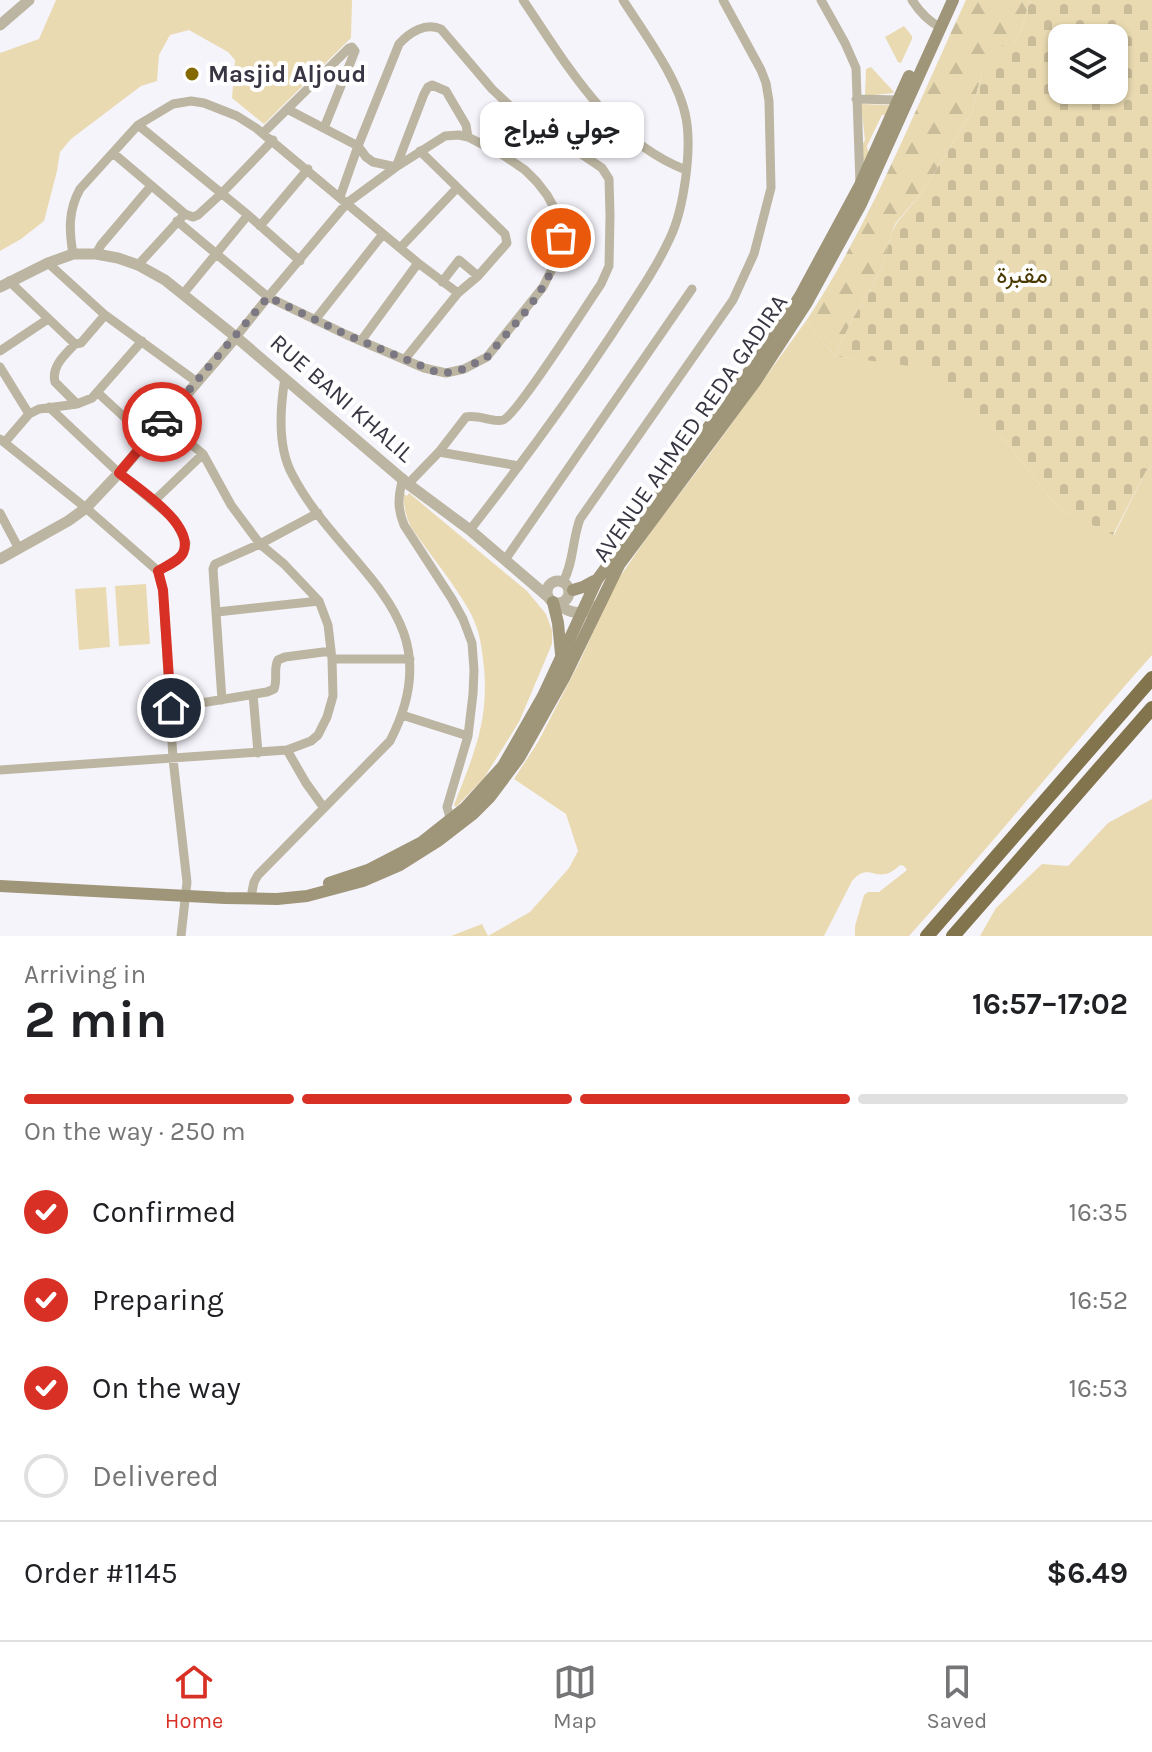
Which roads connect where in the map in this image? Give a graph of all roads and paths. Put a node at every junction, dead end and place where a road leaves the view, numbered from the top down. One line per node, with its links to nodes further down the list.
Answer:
1 (29, 0): 9 (street)
2 (523, 0): 24 (street)
3 (623, 0): 24 (street)
4 (723, 0): 85 (street)
5 (821, 0): 11 (street)
6 (912, 0): 10 (street)
7 (944, 0): 10 (main road, AVENUE AHMED REDA GADIRA)
8 (953, 0): 10 (main road, AVENUE AHMED REDA GADIRA)
9 (0, 25)
10 (937, 26): 12 (main road, AVENUE AHMED REDA GADIRA); 88 (main road, AVENUE AHMED REDA GADIRA)
11 (856, 99): 12 (street); 25 (street)
12 (898, 100): 25 (main road, AVENUE AHMED REDA GADIRA)
13 (287, 109): 15 (street); 15 (street); 16 (street)
14 (138, 125): 16 (street); 21 (street); 28 (street)
15 (324, 128): 19 (street)
16 (263, 133): 18 (street)
17 (468, 137): 20 (street); 22 (street); 57 (street)
18 (273, 140): 23 (street); 28 (street)
19 (358, 146): 22 (street); 29 (street); 68 (street)
20 (420, 151): 22 (street); 27 (street)
21 (113, 153): 26 (street); 35 (street)
22 (396, 167): 29 (street)
23 (308, 169): 29 (street); 32 (street)
24 (686, 170): 70 (street)
25 (860, 185): 83 (main road, AVENUE AHMED REDA GADIRA)
26 (151, 186): 31 (street); 36 (street)
27 (457, 188): 34 (street); 42 (street)
28 (222, 193): 30 (street); 31 (street)
29 (344, 200): 33 (street); 38 (street)
30 (248, 215): 32 (street); 37 (street)
31 (181, 218): 37 (street); 41 (street)
32 (260, 226): 38 (street)
33 (383, 234): 34 (street); 51 (street)
34 (400, 248): 40 (street)
35 (73, 254): 36 (street, RUE BANI KHALIL); 39 (street, RUE BANI KHALIL)
36 (96, 254): 41 (street, RUE BANI KHALIL)
37 (217, 254): 47 (street); 48 (street)
38 (300, 261): 48 (street)
39 (48, 263): 44 (street, RUE BANI KHALIL); 49 (street)
40 (418, 263): 43 (street); 54 (street)
41 (138, 265): 47 (street, RUE BANI KHALIL)
42 (478, 276): 43 (street); 46 (street)
43 (442, 282): 46 (street)
44 (4, 284): 50 (street)
45 (692, 289): 81 (street)
46 (458, 293): 57 (street)
47 (183, 294): 52 (street, RUE BANI KHALIL)
48 (268, 297): 51 (street); 52 (street)
49 (105, 315): 53 (street); 55 (street)
50 (48, 319): 55 (street); 56 (street)
51 (315, 320): 54 (street)
52 (236, 337): 59 (street, RUE BANI KHALIL); 60 (street)
53 (142, 341): 60 (street); 61 (street)
54 (361, 341): 57 (street)
55 (75, 344): 62 (street)
56 (0, 351)
57 (405, 359)
58 (0, 367): 64 (street)
59 (285, 378): 72 (street, RUE BANI KHALIL); 76 (street)
60 (197, 382): 65 (street)
61 (97, 392): 62 (street); 66 (street)
62 (77, 404): 63 (street)
63 (49, 407): 64 (street); 71 (street)
64 (29, 414): 67 (street)
65 (163, 421): 66 (street); 69 (street)
66 (148, 439): 71 (street)
67 (3, 441): 74 (street)
68 (439, 452): 70 (street); 72 (street)
69 (203, 454): 73 (street); 78 (street)
70 (519, 466): 77 (street)
71 (119, 473): 73 (street); 74 (street)
72 (405, 481): 77 (street, RUE BANI KHALIL); 99 (street)
73 (154, 501): 82 (street)
74 (86, 508): 79 (street); 82 (street)
75 (0, 513): 79 (street)
76 (318, 513): 78 (street); 92 (street)
77 (470, 530): 81 (street, RUE BANI KHALIL)
78 (260, 544): 86 (street); 89 (street)
79 (19, 549): 80 (street)
80 (0, 559)
81 (505, 560): 84 (street, RUE BANI KHALIL)
82 (158, 571): 96 (street)
83 (597, 580): 85 (main road); 88 (main road, AVENUE AHMED REDA GADIRA)
84 (529, 581): 85 (street); 87 (street, RUE BANI KHALIL)
85 (564, 585): 87 (street); 87 (street); 88 (street)
86 (319, 601): 89 (street); 90 (street)
87 (552, 601): 88 (street, RUE BANI KHALIL); 91 (main road)
88 (589, 611): 91 (main road, AVENUE AHMED REDA GADIRA); 107 (main road, AVENUE AHMED REDA GADIRA)
89 (217, 612): 95 (street)
90 (332, 655): 92 (street); 94 (street); 100 (street)
91 (561, 656): 105 (main road, AVENUE AHMED REDA GADIRA)
92 (410, 659): 98 (street)
93 (1152, 678): 110 (highway)
94 (253, 694): 95 (street); 101 (street)
95 (222, 700): 96 (street)
96 (171, 708): 102 (street)
97 (1152, 708): 111 (highway)
98 (402, 715): 99 (street); 104 (street)
99 (468, 736): 105 (street)
100 (287, 750): 101 (street); 104 (street)
101 (258, 753): 102 (street)
102 (173, 759): 103 (street); 107 (street)
103 (0, 770)
104 (324, 808): 108 (street)
105 (451, 821): 108 (main road, AVENUE AHMED REDA GADIRA)
106 (0, 883): 107 (main road, AVENUE AHMED REDA GADIRA)
107 (187, 892): 108 (main road, AVENUE AHMED REDA GADIRA); 109 (street)
108 (252, 892)
109 (181, 936)
110 (927, 936)
111 (953, 936)

